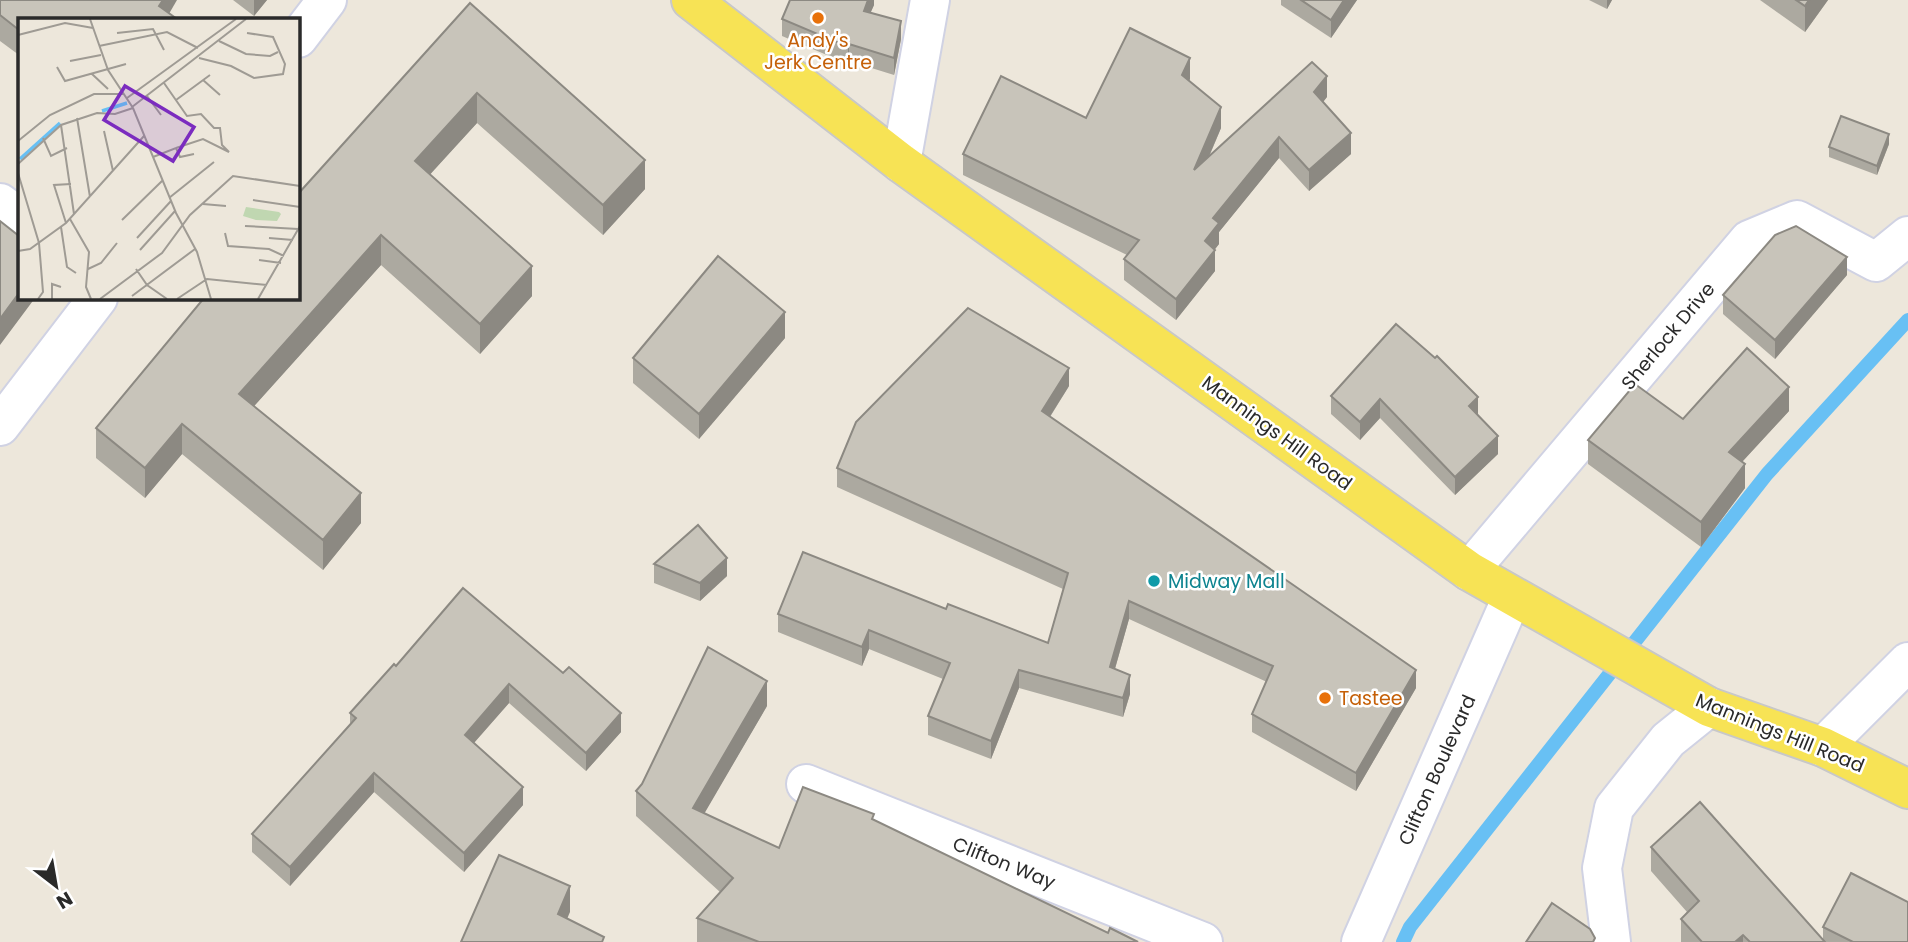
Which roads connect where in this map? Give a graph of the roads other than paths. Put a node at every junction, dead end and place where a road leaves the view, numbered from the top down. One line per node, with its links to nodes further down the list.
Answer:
1 (327, 0): 4 (street)
2 (691, 0): 5 (main road, Mannings Hill Road)
3 (930, 0): 5 (street)
4 (299, 37)
5 (901, 163): 11 (main road, Mannings Hill Road)
6 (0, 203): 7 (street)
7 (18, 216)
8 (1908, 236): 11 (street, Sherlock Drive)
9 (97, 299): 10 (street)
10 (0, 426)
11 (1469, 571): 12 (main road, Mannings Hill Road)
12 (1512, 597): 14 (main road, Mannings Hill Road); 19 (street, Clifton Boulevard)
13 (1908, 662): 15 (street)
14 (1709, 707): 15 (main road, Mannings Hill Road); 20 (street)
15 (1822, 747): 17 (main road, Mannings Hill Road)
16 (806, 784): 18 (street, Clifton Way)
17 (1908, 789)
18 (1203, 942)
19 (1362, 942)
20 (1611, 942)

